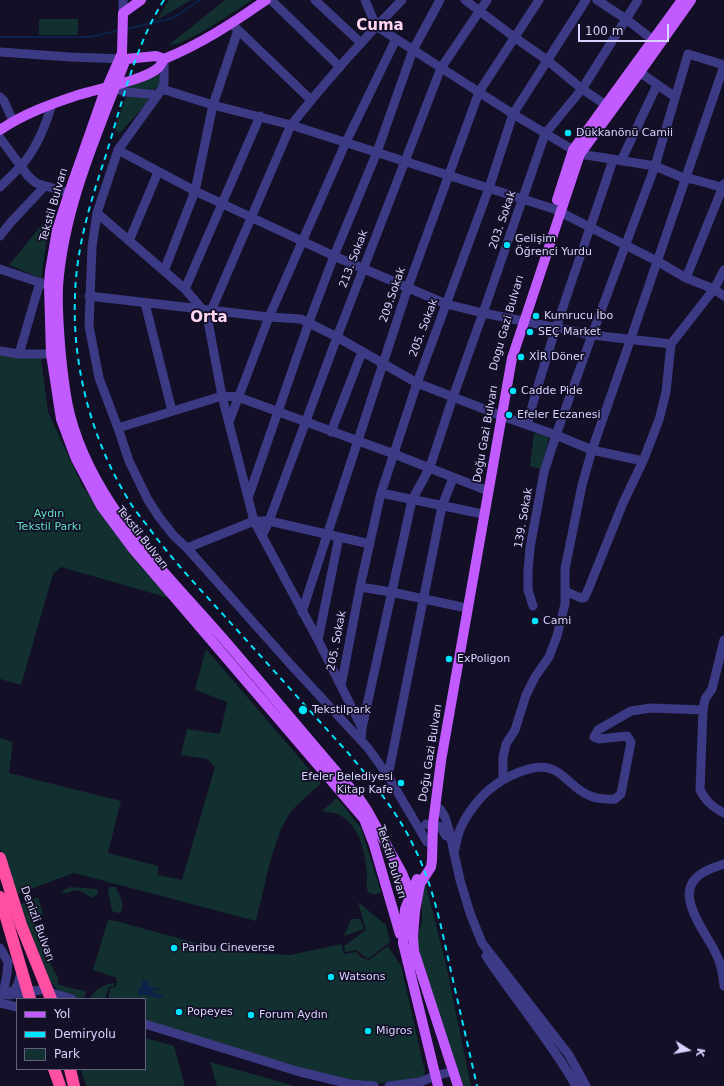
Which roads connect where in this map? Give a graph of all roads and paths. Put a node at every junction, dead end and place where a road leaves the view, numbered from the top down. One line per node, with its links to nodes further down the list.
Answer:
1 (123, 0): 18 (street)
2 (141, 0): 18 (main road)
3 (266, 0): 21 (main road)
4 (271, 0): 32 (street)
5 (315, 0): 25 (street)
6 (365, 0): 20 (street)
7 (402, 0): 20 (street)
8 (440, 0): 26 (street)
9 (464, 0): 17 (street)
10 (487, 0): 17 (street, 213. Sokak)
11 (539, 0): 22 (street, 209.Sokak)
12 (586, 0): 30 (street, 205. Sokak)
13 (597, 0): 19 (street)
14 (638, 0): 19 (street, 203. Sokak)
15 (682, 0): 24 (main road)
16 (691, 0): 34 (main road, Doğu Gazi Bulvarı)
17 (479, 11): 22 (street); 33 (street, 213. Sokak)
18 (123, 17): 28 (main road)
19 (626, 19): 24 (street); 37 (street, 203. Sokak)
20 (376, 26): 23 (street); 25 (street)
21 (234, 27): 29 (main road); 42 (street); 44 (street)
22 (514, 37): 30 (street); 39 (street, 209.Sokak)
23 (396, 39): 26 (street); 53 (street)
24 (653, 40): 34 (main road)
25 (361, 43): 32 (street)
26 (413, 50): 33 (street); 55 (street)
27 (0, 52): 28 (street)
28 (122, 55): 29 (main road); 36 (main road)
29 (164, 59): 36 (main road); 38 (street)
30 (547, 60): 37 (street); 46 (street, 205. Sokak)
31 (724, 66): 41 (street, 139. Sokak); 63 (street)
32 (340, 67): 42 (street)
33 (441, 68): 39 (street); 58 (street, 213. Sokak)
34 (637, 70): 35 (street); 45 (main road); 56 (main road, Doğu Gazi Bulvarı)
35 (657, 85): 41 (street); 57 (street)
36 (112, 86): 38 (street); 43 (main road); 69 (main road, Tekstil Bulvarı); 87 (main road, Tekstil Bulvarı)
37 (582, 89): 45 (street); 51 (street, 203. Sokak)
38 (160, 92): 44 (street); 54 (street)
39 (479, 92): 46 (street); 62 (street, 209.Sokak)
40 (0, 97): 48 (street)
41 (675, 97): 60 (street, 139. Sokak)
42 (311, 100): 49 (street)
43 (52, 104): 48 (main road); 59 (street)
44 (213, 105): 47 (street); 68 (street)
45 (606, 105): 56 (main road)
46 (513, 114): 51 (street); 67 (street, 205. Sokak)
47 (260, 116): 49 (street); 71 (street)
48 (13, 121): 50 (main road)
49 (291, 125): 53 (street); 74 (street)
50 (0, 130)
51 (546, 134): 56 (street); 70 (street, 203. Sokak)
52 (0, 138): 59 (street)
53 (346, 142): 55 (street); 78 (street)
54 (118, 150): 61 (street); 73 (street)
55 (377, 152): 58 (street); 80 (street)
56 (577, 152): 57 (street); 72 (main road, Doğu Gazi Bulvarı)
57 (617, 160): 60 (street); 75 (street)
58 (405, 161): 62 (street); 83 (street, 213. Sokak)
59 (20, 166): 64 (street); 66 (street)
60 (655, 166): 63 (street); 79 (street, 139. Sokak)
61 (158, 172): 68 (street); 77 (street)
62 (448, 175): 67 (street); 88 (street, 209.Sokak)
63 (686, 179): 65 (street); 81 (street)
64 (45, 186): 69 (street); 76 (street)
65 (724, 186): 86 (street)
66 (0, 187)
67 (489, 188): 70 (street); 94 (street, 205. Sokak)
68 (195, 191): 71 (street); 84 (street)
69 (69, 193): 87 (main road, Tekstil Bulvarı)
70 (523, 199): 72 (street); 96 (street, 203. Sokak)
71 (222, 204): 74 (street); 89 (street)
72 (557, 210): 75 (street); 98 (main road, Doğu Gazi Bulvarı)
73 (97, 213): 77 (street); 91 (street)
74 (251, 217): 78 (street); 95 (street)
75 (591, 226): 79 (street); 100 (street)
76 (0, 236)
77 (130, 241): 84 (street)
78 (303, 241): 80 (street); 97 (street)
79 (626, 245): 81 (street); 101 (street, 139. Sokak)
80 (334, 256): 83 (street); 99 (street)
81 (657, 261): 86 (street); 103 (street)
82 (0, 269): 87 (street)
83 (363, 269): 88 (street); 102 (street, 213. Sokak)
84 (164, 270): 89 (street)
85 (724, 270): 90 (street)
86 (686, 278): 90 (street)
87 (49, 285): 107 (street); 108 (main road, Tekstil Bulvarı); 160 (main road, Tekstil Bulvarı)
88 (408, 287): 94 (street); 109 (street, 209.Sokak)
89 (185, 289): 95 (street)
90 (714, 289): 92 (street); 104 (street)
91 (89, 296): 93 (street); 120 (street)
92 (724, 296)
93 (145, 303): 95 (street); 114 (street)
94 (446, 304): 96 (street); 110 (street, 205. Sokak)
95 (207, 310): 97 (street); 111 (street)
96 (483, 313): 98 (street); 113 (street, 203. Sokak)
97 (269, 317): 99 (street); 112 (street)
98 (522, 321): 100 (street); 116 (main road, Doğu Gazi Bulvarı)
99 (309, 322): 102 (street); 115 (street)
100 (556, 328): 101 (street); 119 (street)
101 (592, 335): 103 (street); 122 (street, 139. Sokak)
102 (337, 337): 106 (street); 118 (street, 213. Sokak)
103 (631, 338): 104 (street); 124 (street)
104 (671, 344): 126 (street)
105 (0, 351): 107 (street)
106 (362, 352): 109 (street); 121 (street)
107 (19, 354): 108 (street)
108 (51, 354): 162 (main road, Tekstil Bulvarı)
109 (383, 364): 110 (street); 123 (street, 209.Sokak)
110 (416, 383): 113 (street); 125 (street, 205. Sokak)
111 (222, 396): 112 (street); 114 (street); 117 (street)
112 (238, 397): 115 (street); 117 (street)
113 (452, 397): 116 (street); 127 (street, 203. Sokak)
114 (172, 411): 120 (street)
115 (278, 412): 118 (street); 131 (street)
116 (499, 415): 119 (street); 129 (main road); 134 (main road, Doğu Gazi Bulvarı)
117 (229, 422): 131 (street)
118 (305, 422): 121 (street); 136 (street, 213. Sokak)
119 (527, 425): 122 (street)
120 (118, 428): 141 (street)
121 (331, 432): 123 (street)
122 (556, 435): 124 (street); 146 (street, 139. Sokak)
123 (358, 441): 125 (street); 137 (street, 209.Sokak)
124 (592, 450): 126 (street); 143 (street)
125 (394, 454): 127 (street); 130 (street, 205. Sokak)
126 (643, 461): 143 (street)
127 (430, 467): 128 (street); 132 (street, 203. Sokak)
128 (453, 478): 129 (street); 133 (street)
129 (482, 488): 134 (main road)
130 (380, 492): 132 (street); 140 (street, 205. Sokak)
131 (248, 498): 135 (street)
132 (412, 500): 133 (street); 144 (street, 203. Sokak)
133 (442, 506): 134 (street); 145 (street)
134 (481, 511): 147 (main road, Doğu Gazi Bulvarı)
135 (254, 521): 136 (street); 138 (street); 141 (street)
136 (269, 521): 137 (street); 138 (street, 213. Sokak)
137 (328, 534): 139 (street); 148 (street, 209.Sokak)
138 (262, 536): 148 (street)
139 (339, 537): 140 (street); 149 (street)
140 (370, 544): 142 (street, 205. Sokak)
141 (187, 548): 154 (street)
142 (360, 587): 144 (street); 151 (street, 205. Sokak)
143 (565, 591): 156 (street)
144 (391, 592): 145 (street); 153 (street, 203. Sokak)
145 (422, 599): 147 (street); 155 (street)
146 (533, 606)
147 (465, 608): 157 (main road, Doğu Gazi Bulvarı); 159 (main road)
148 (302, 612): 149 (street)
149 (318, 640): 151 (street)
150 (724, 640): 152 (street)
151 (341, 686): 153 (street)
152 (703, 710): 156 (street); 158 (street)
153 (362, 728): 154 (street, 203. Sokak)
154 (361, 740): 155 (street)
155 (388, 776): 161 (street)
156 (503, 780): 163 (street)
157 (435, 806): 159 (main road, Doğu Gazi Bulvarı); 163 (street)
158 (724, 813)
159 (429, 824): 161 (main road); 170 (main road, Doğu Gazi Bulvarı); 195 (street)
160 (384, 841): 162 (main road); 166 (main road, Tekstil Bulvarı)
161 (427, 842): 167 (main road)
162 (374, 845): 171 (main road, Tekstil Bulvarı)
163 (454, 854): 196 (street)
164 (0, 858): 175 (highway, Denizli Bulvarı)
165 (724, 864): 174 (street)
166 (402, 873): 167 (main road); 168 (main road, Tekstil Bulvarı)
167 (418, 877): 168 (main road)
168 (411, 893): 170 (main road, Tekstil Bulvarı); 171 (main road)
169 (0, 897): 173 (highway)
170 (415, 911): 182 (main road)
171 (403, 943): 183 (main road)
172 (0, 948): 176 (street)
173 (21, 971): 175 (highway); 176 (street)
174 (724, 986)
175 (38, 995): 176 (street); 177 (street)
176 (1, 997): 178 (street)
177 (64, 998)
178 (16, 1006)
179 (146, 1024): 181 (street)
180 (146, 1031): 181 (street)
181 (208, 1046): 190 (street); 191 (street)
182 (449, 1059): 183 (main road); 186 (main road)
183 (432, 1064): 187 (main road)
184 (54, 1070): 188 (highway)
185 (70, 1070): 189 (highway)
186 (454, 1071): 187 (street); 194 (main road)
187 (435, 1076): 192 (street); 193 (main road)
188 (60, 1086)
189 (74, 1086)
190 (331, 1086)
191 (374, 1086)
192 (389, 1086)
193 (438, 1086)
194 (458, 1086)
195 (576, 1086)
196 (586, 1086)

